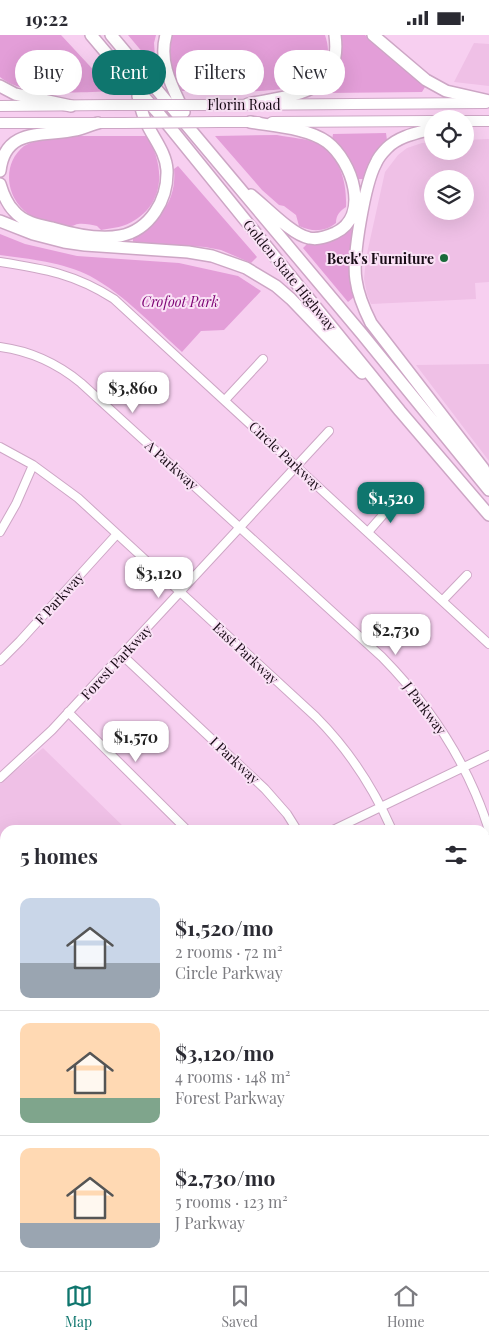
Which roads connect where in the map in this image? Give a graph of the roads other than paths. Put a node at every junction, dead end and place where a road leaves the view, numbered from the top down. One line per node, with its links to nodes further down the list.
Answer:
1 (91, 35): 6 (highway, Golden State Highway)
2 (111, 35): 21 (highway, Golden State Highway)
3 (166, 35): 21 (highway)
4 (335, 35): 11 (highway)
5 (373, 35): 10 (highway)
6 (104, 50)
7 (0, 86): 13 (highway)
8 (138, 95): 24 (highway)
9 (142, 95): 30 (highway, Golden State Highway)
10 (489, 102): 11 (main road, Florin Road)
11 (248, 104): 13 (main road, Florin Road, bridge)
12 (0, 106): 13 (main road, Florin Road)
13 (71, 106)
14 (424, 121): 17 (main road, Florin Road)
15 (474, 121): 16 (main road)
16 (489, 121)
17 (250, 122): 19 (main road, Florin Road, bridge); 23 (highway)
18 (0, 123): 19 (main road, Florin Road)
19 (98, 123): 22 (highway)
20 (424, 131): 35 (highway)
21 (196, 137): 23 (highway, Golden State Highway)
22 (0, 171)
23 (228, 175): 36 (highway, Golden State Highway)
24 (0, 184)
25 (0, 221): 30 (highway)
26 (0, 262): 29 (street, Circle Parkway)
27 (0, 347): 39 (street, A Parkway)
28 (263, 359): 29 (street)
29 (225, 401): 34 (street, Circle Parkway)
30 (400, 411): 38 (highway, Golden State Highway)
31 (329, 431): 34 (street, Forest Parkway)
32 (0, 447): 33 (street, East Parkway)
33 (33, 465): 40 (street); 42 (street, East Parkway)
34 (296, 466): 39 (street, Forest Parkway); 41 (street, Circle Parkway)
35 (489, 480)
36 (489, 490)
37 (396, 500): 41 (street)
38 (489, 515)
39 (240, 528): 44 (street, Forest Parkway); 51 (street, J Parkway)
40 (0, 531)
41 (368, 532): 45 (street, Circle Parkway)
42 (117, 533): 44 (street, East Parkway); 48 (street, F Parkway)
43 (467, 575): 45 (street)
44 (180, 592): 47 (street, Forest Parkway); 53 (street, East Parkway)
45 (443, 601): 46 (street, Circle Parkway)
46 (489, 644)
47 (122, 655): 49 (street, Forest Parkway); 55 (street, I Parkway)
48 (0, 661)
49 (68, 712): 52 (street, Forest Parkway); 54 (street)
50 (489, 755): 51 (street)
51 (464, 768): 53 (street); 58 (street, J Parkway)
52 (0, 778)
53 (382, 807): 56 (street); 57 (street, East Parkway)
54 (182, 825)
55 (294, 825)
56 (344, 825)
57 (390, 825)
58 (487, 825)

